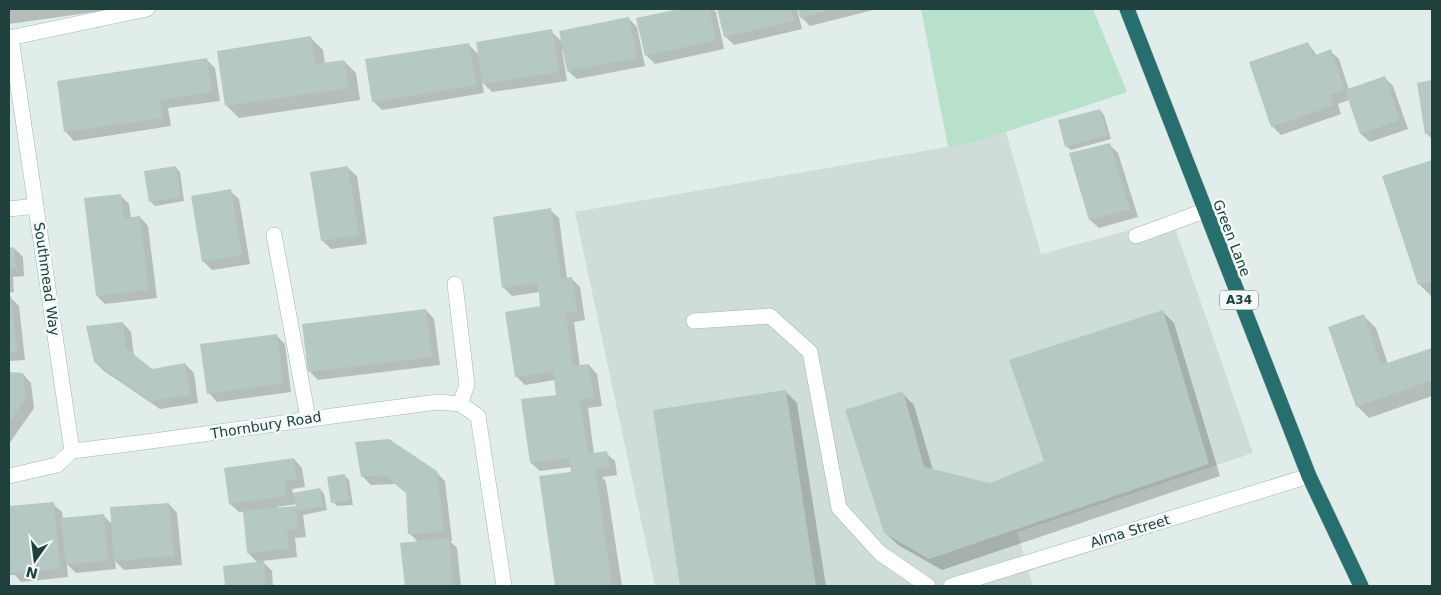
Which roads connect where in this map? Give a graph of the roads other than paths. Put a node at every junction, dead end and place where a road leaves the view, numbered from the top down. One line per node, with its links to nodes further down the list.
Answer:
1 (147, 9): 3 (street)
2 (1127, 9): 6 (highway, Green Lane / A34)
3 (10, 38): 4 (street, Southmead Way)
4 (36, 206): 5 (street); 13 (street, Southmead Way)
5 (9, 209)
6 (1204, 211): 8 (street); 15 (highway, Green Lane / A34)
7 (274, 235): 12 (street)
8 (1136, 236)
9 (455, 284): 11 (street)
10 (694, 321): 17 (street)
11 (460, 404): 12 (street, Thornbury Road); 16 (street)
12 (308, 418): 13 (street, Thornbury Road)
13 (72, 451): 14 (street)
14 (9, 476)
15 (1308, 476): 18 (street, Alma Street); 19 (highway, Green Lane / A34)
16 (504, 586)
17 (928, 586)
18 (951, 586)
19 (1361, 586)

